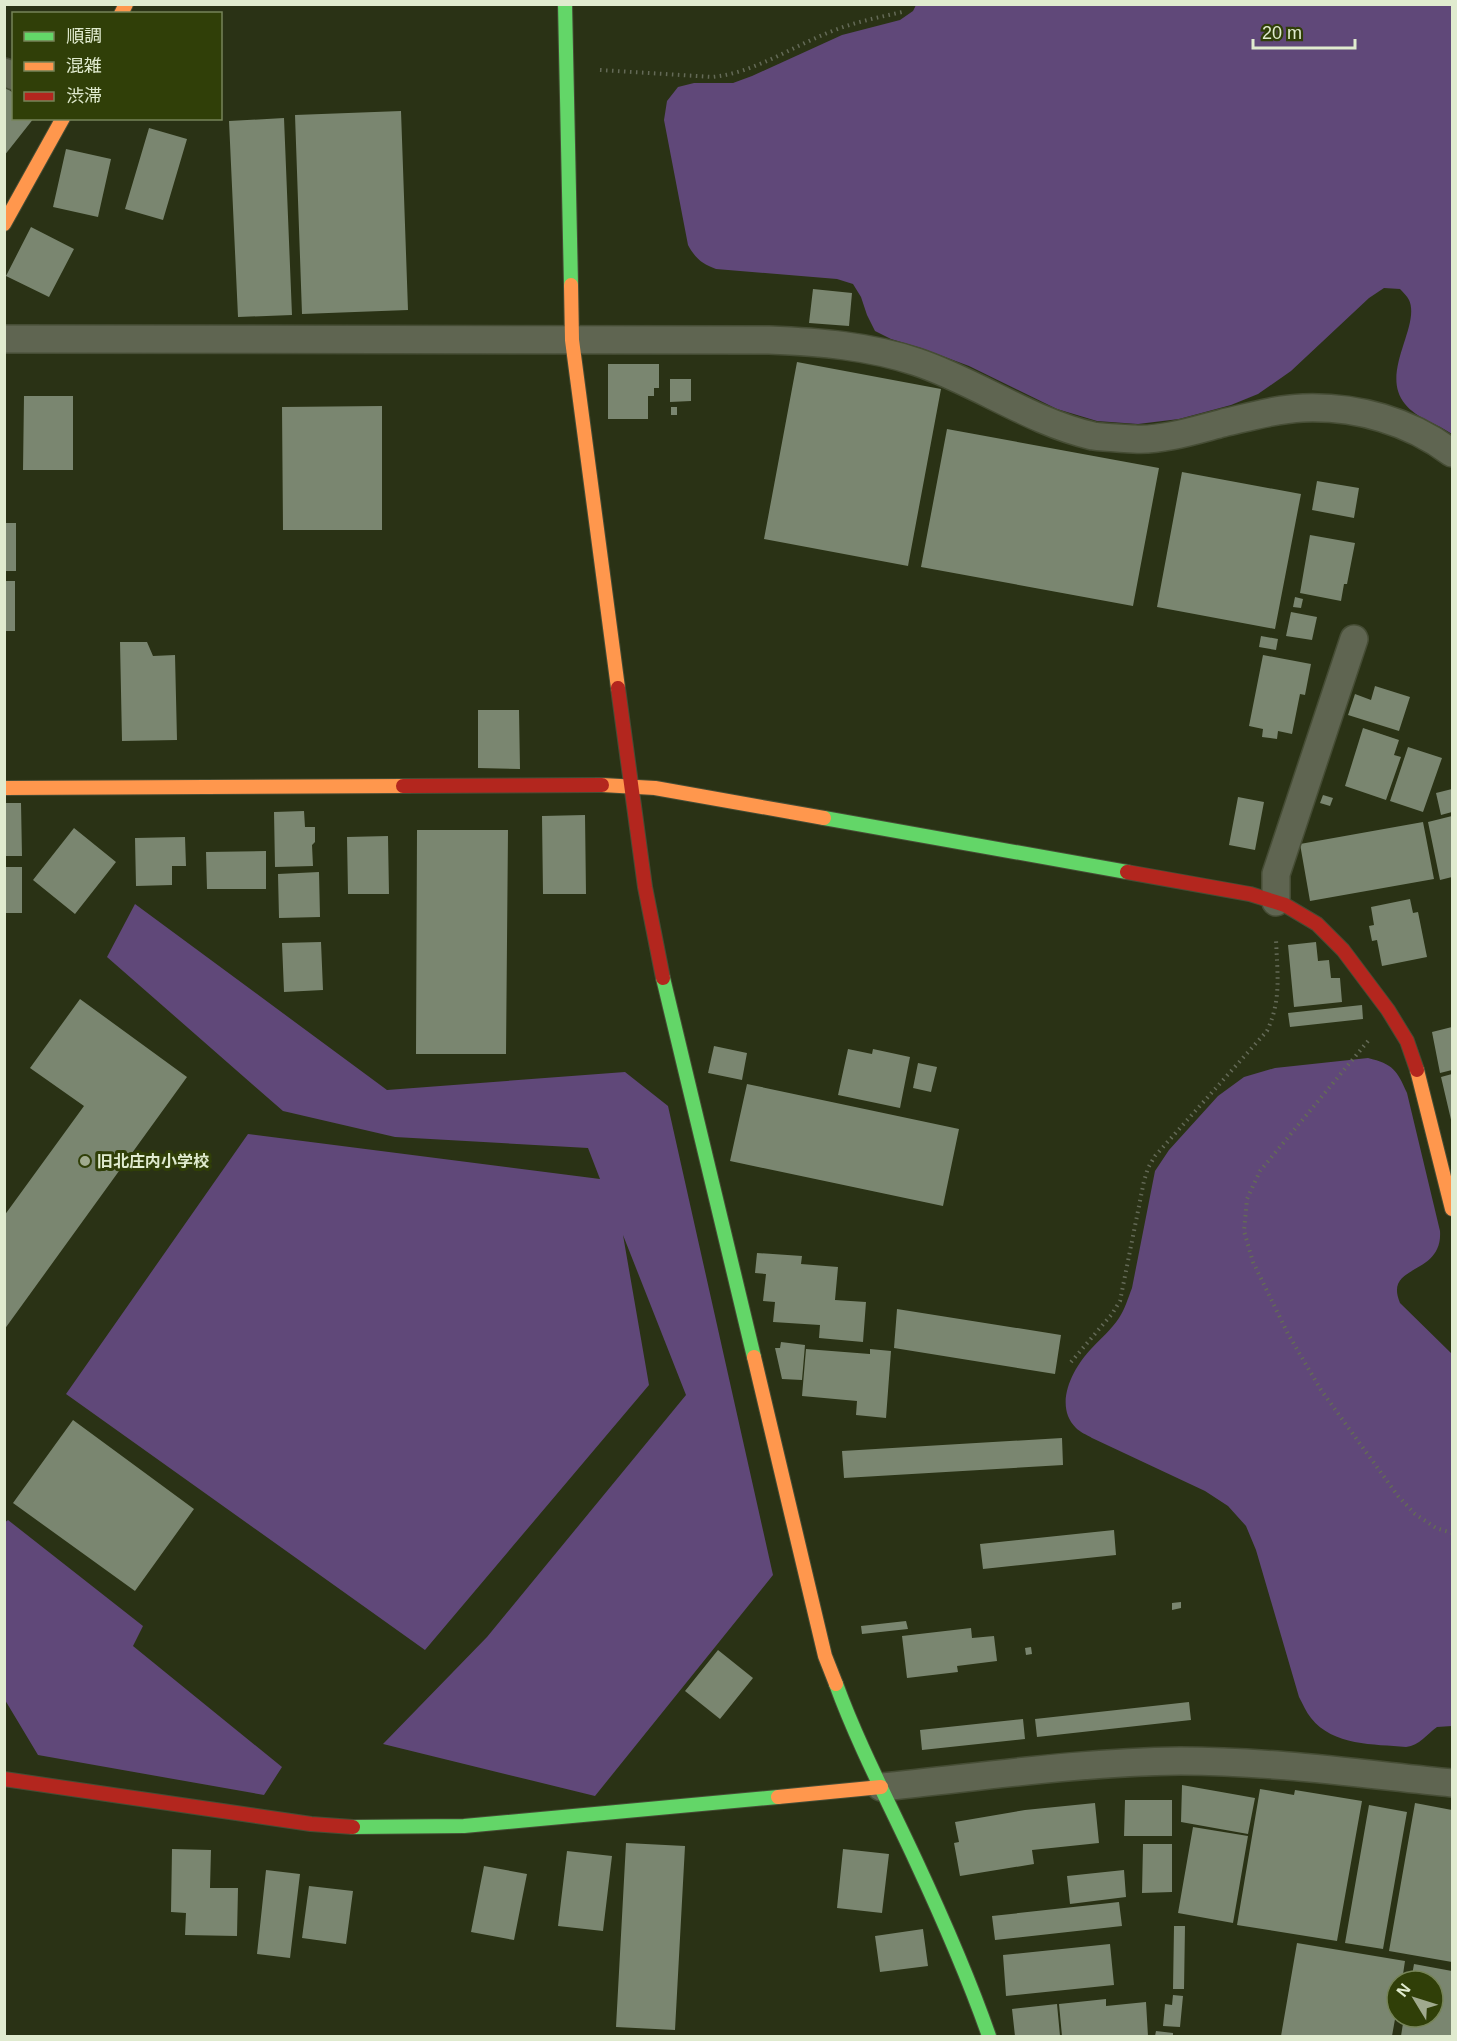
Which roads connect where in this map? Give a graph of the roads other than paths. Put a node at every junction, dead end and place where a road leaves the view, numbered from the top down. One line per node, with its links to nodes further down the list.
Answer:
1 (565, 4): 5 (street)
2 (62, 120): 3 (street)
3 (4, 224)
4 (4, 339): 5 (street)
5 (572, 340): 6 (street); 8 (street)
6 (1452, 453)
7 (1354, 639): 10 (street)
8 (632, 787): 9 (street); 10 (street); 14 (street)
9 (4, 788)
10 (1276, 902): 11 (street)
11 (1452, 1209)
12 (4, 1779): 14 (street)
13 (1452, 1783): 14 (street)
14 (881, 1787): 15 (street)
15 (989, 2037)

